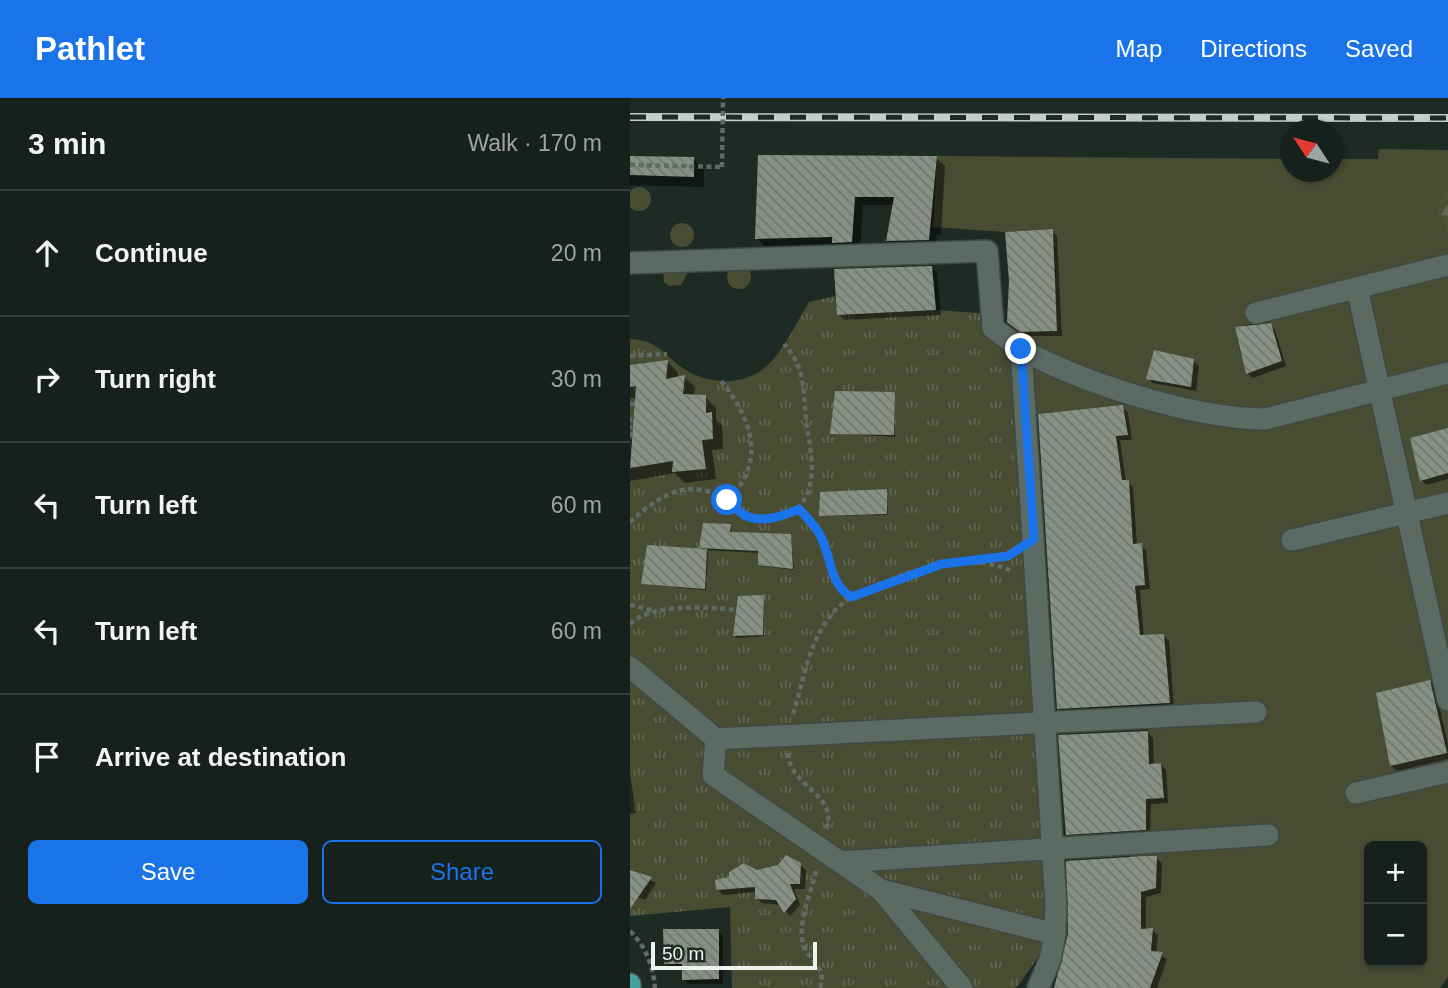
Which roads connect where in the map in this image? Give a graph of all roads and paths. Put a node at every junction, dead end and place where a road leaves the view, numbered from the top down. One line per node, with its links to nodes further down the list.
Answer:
1 (723, 98): 2 (path, bridge)
2 (630, 165)
3 (630, 263): 8 (street)
4 (1448, 265): 5 (street)
5 (1357, 288): 6 (street); 13 (street)
6 (1256, 313)
7 (784, 344): 19 (path)
8 (1021, 349): 13 (street); 24 (street)
9 (667, 354): 10 (path)
10 (630, 356)
11 (1448, 373): 13 (street)
12 (721, 381): 17 (path)
13 (1380, 390): 20 (street)
14 (630, 417): 15 (path)
15 (630, 429): 16 (path)
16 (630, 437)
17 (727, 500): 19 (path); 22 (path)
18 (1448, 503): 20 (street)
19 (799, 509): 28 (path)
20 (1407, 512): 25 (street); 34 (street)
21 (630, 515): 22 (path)
22 (637, 515): 23 (path)
23 (630, 522)
24 (1034, 539): 26 (path); 27 (street)
25 (1292, 540)
26 (981, 561): 27 (path); 28 (path)
27 (1036, 583): 36 (street)
28 (851, 597): 37 (path)
29 (630, 605): 31 (path)
30 (737, 610): 31 (path)
31 (661, 612): 32 (path)
32 (630, 624)
33 (630, 667): 38 (street)
34 (1448, 700)
35 (1256, 712): 36 (street)
36 (1045, 721): 37 (street); 43 (street)
37 (787, 735): 38 (street); 42 (path)
38 (716, 739): 42 (street)
39 (1448, 772): 40 (street)
40 (1356, 793)
41 (1268, 835): 43 (street)
42 (819, 848): 44 (street); 49 (path)
43 (1053, 849): 44 (street); 47 (street)
44 (840, 862): 45 (street)
45 (881, 890): 47 (street); 50 (street)
46 (630, 931): 48 (path)
47 (1055, 934): 51 (street)
48 (655, 988)
49 (820, 988)
50 (962, 988)
51 (1038, 988)

